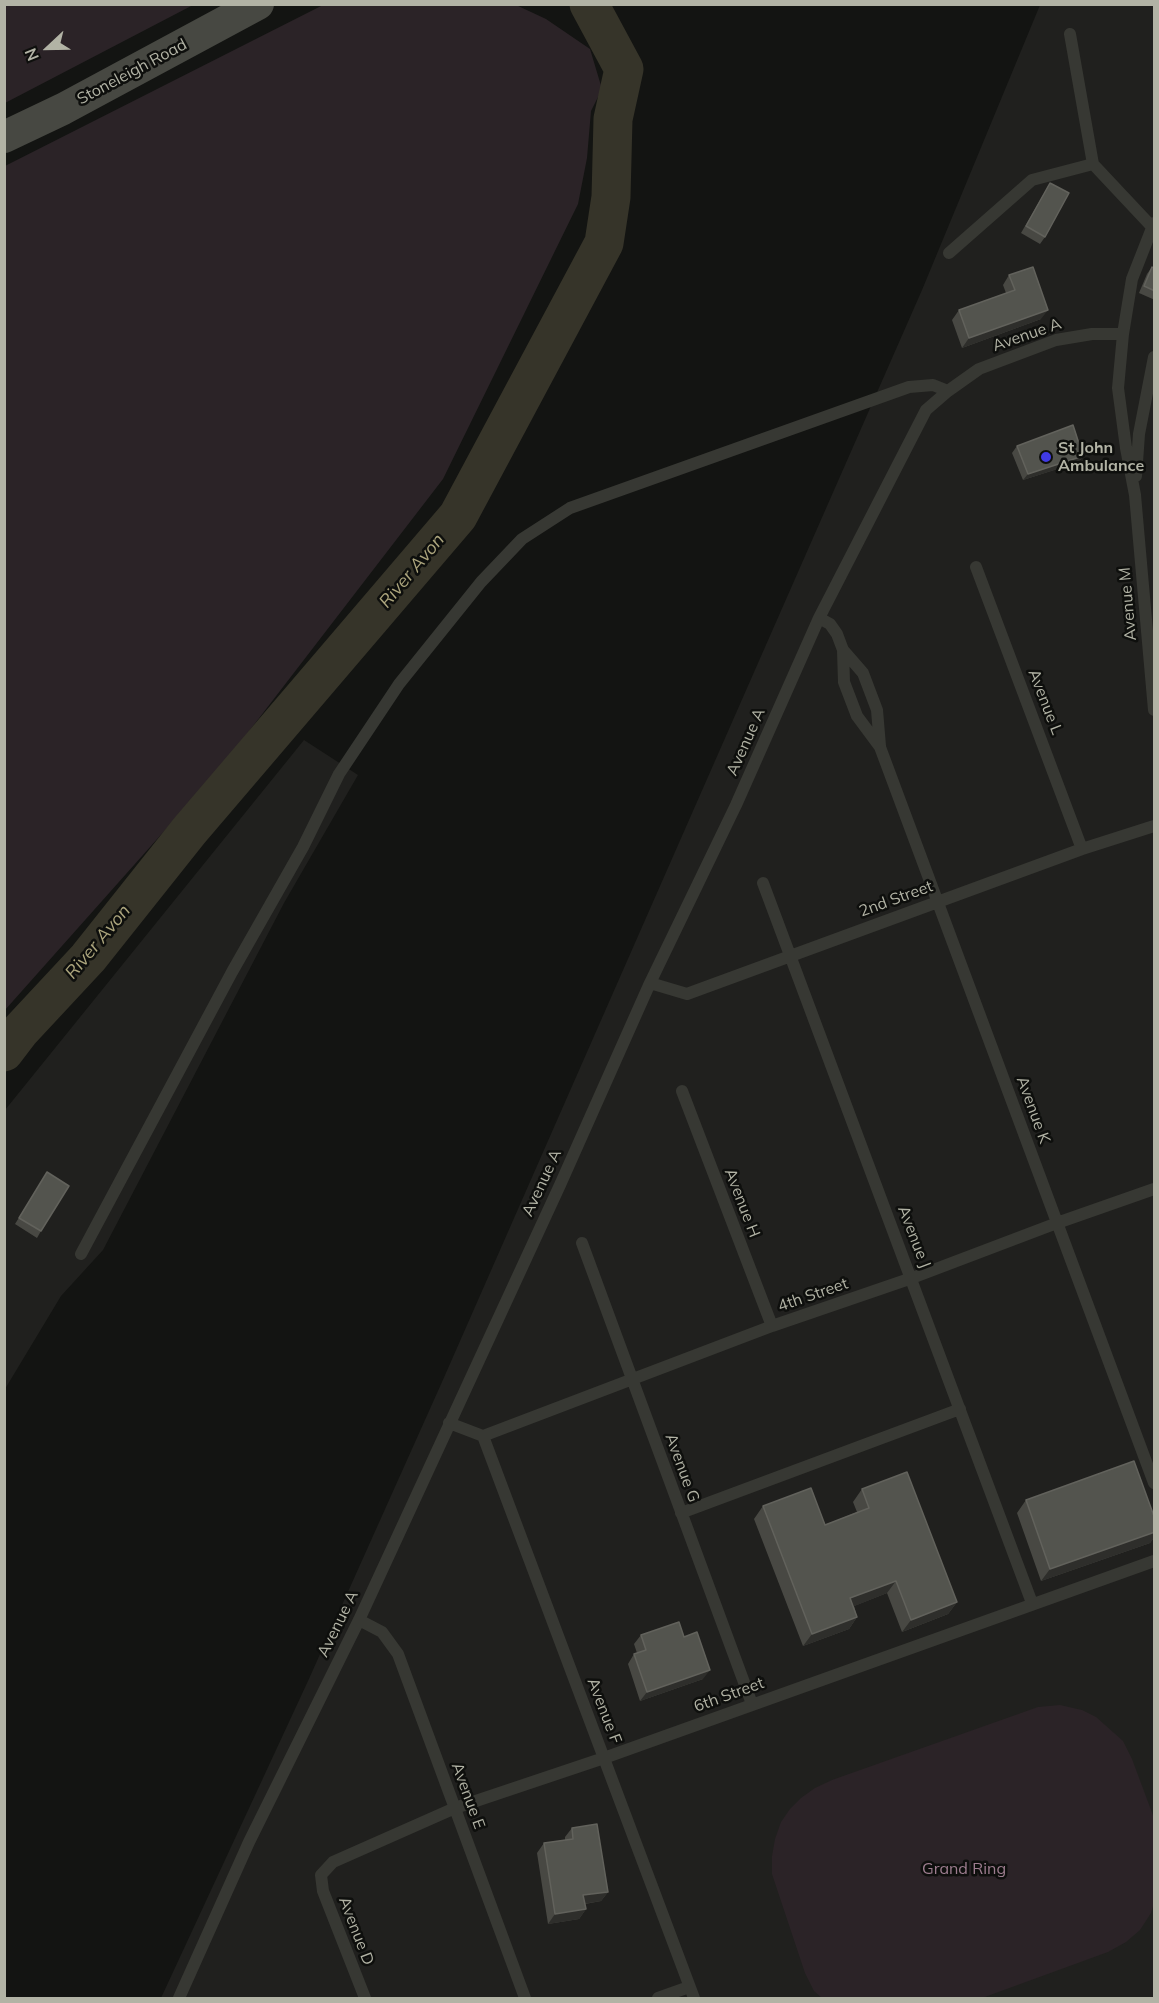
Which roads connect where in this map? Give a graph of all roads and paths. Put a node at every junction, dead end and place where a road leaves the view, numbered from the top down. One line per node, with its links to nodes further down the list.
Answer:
1 (258, 4): 3 (main road, Stoneleigh Road)
2 (1070, 34): 4 (lane)
3 (4, 137)
4 (1093, 164): 5 (lane); 6 (lane)
5 (1154, 227): 7 (lane)
6 (949, 253)
7 (1123, 334): 9 (lane, Avenue A); 10 (lane)
8 (1155, 357): 10 (lane)
9 (948, 391): 12 (lane, Avenue A); 27 (lane)
10 (1135, 495): 13 (lane, Avenue M)
11 (976, 567): 18 (lane, Avenue L)
12 (819, 618): 14 (lane, Avenue K); 22 (lane, Avenue A)
13 (1151, 623): 15 (lane, Avenue M)
14 (843, 650): 16 (lane, Avenue K); 16 (lane, Avenue K)
15 (1155, 710)
16 (880, 747): 20 (lane, Avenue K)
17 (1155, 826): 18 (lane, 2nd Street)
18 (1082, 849): 20 (lane, 2nd Street)
19 (763, 883): 21 (lane, Avenue J)
20 (938, 901): 21 (lane, 2nd Street); 25 (lane, Avenue K)
21 (791, 955): 22 (lane, 2nd Street); 28 (lane, Avenue J)
22 (650, 983): 32 (lane, Avenue A)
23 (682, 1091): 29 (lane, Avenue H)
24 (1155, 1189): 25 (lane, 4th Street)
25 (1057, 1223): 28 (lane, 4th Street); 34 (lane, Avenue K)
26 (582, 1243): 30 (lane, Avenue G)
27 (81, 1254)
28 (912, 1278): 29 (lane, 4th Street); 31 (lane, Avenue J)
29 (772, 1326): 30 (lane, 4th Street)
30 (632, 1379): 33 (lane, 4th Street); 35 (lane, Avenue G)
31 (960, 1409): 35 (lane); 37 (lane, Avenue J)
32 (449, 1423): 33 (lane); 38 (lane, Avenue A)
33 (483, 1436): 40 (lane, Avenue F)
34 (1155, 1483)
35 (681, 1513): 39 (lane, Avenue G)
36 (1155, 1561): 37 (lane, 6th Street)
37 (1032, 1603): 39 (lane, 6th Street)
38 (359, 1620): 41 (lane, Avenue E); 44 (lane, Avenue A)
39 (752, 1704): 40 (lane, 6th Street)
40 (604, 1758): 41 (lane, 6th Street); 43 (lane, Avenue F)
41 (455, 1808): 42 (lane, 6th Street); 46 (lane, Avenue E)
42 (321, 1875): 45 (lane, Avenue D)
43 (691, 1993): 47 (lane)
44 (179, 1998)
45 (365, 1998)
46 (525, 1998)
47 (658, 1998)

